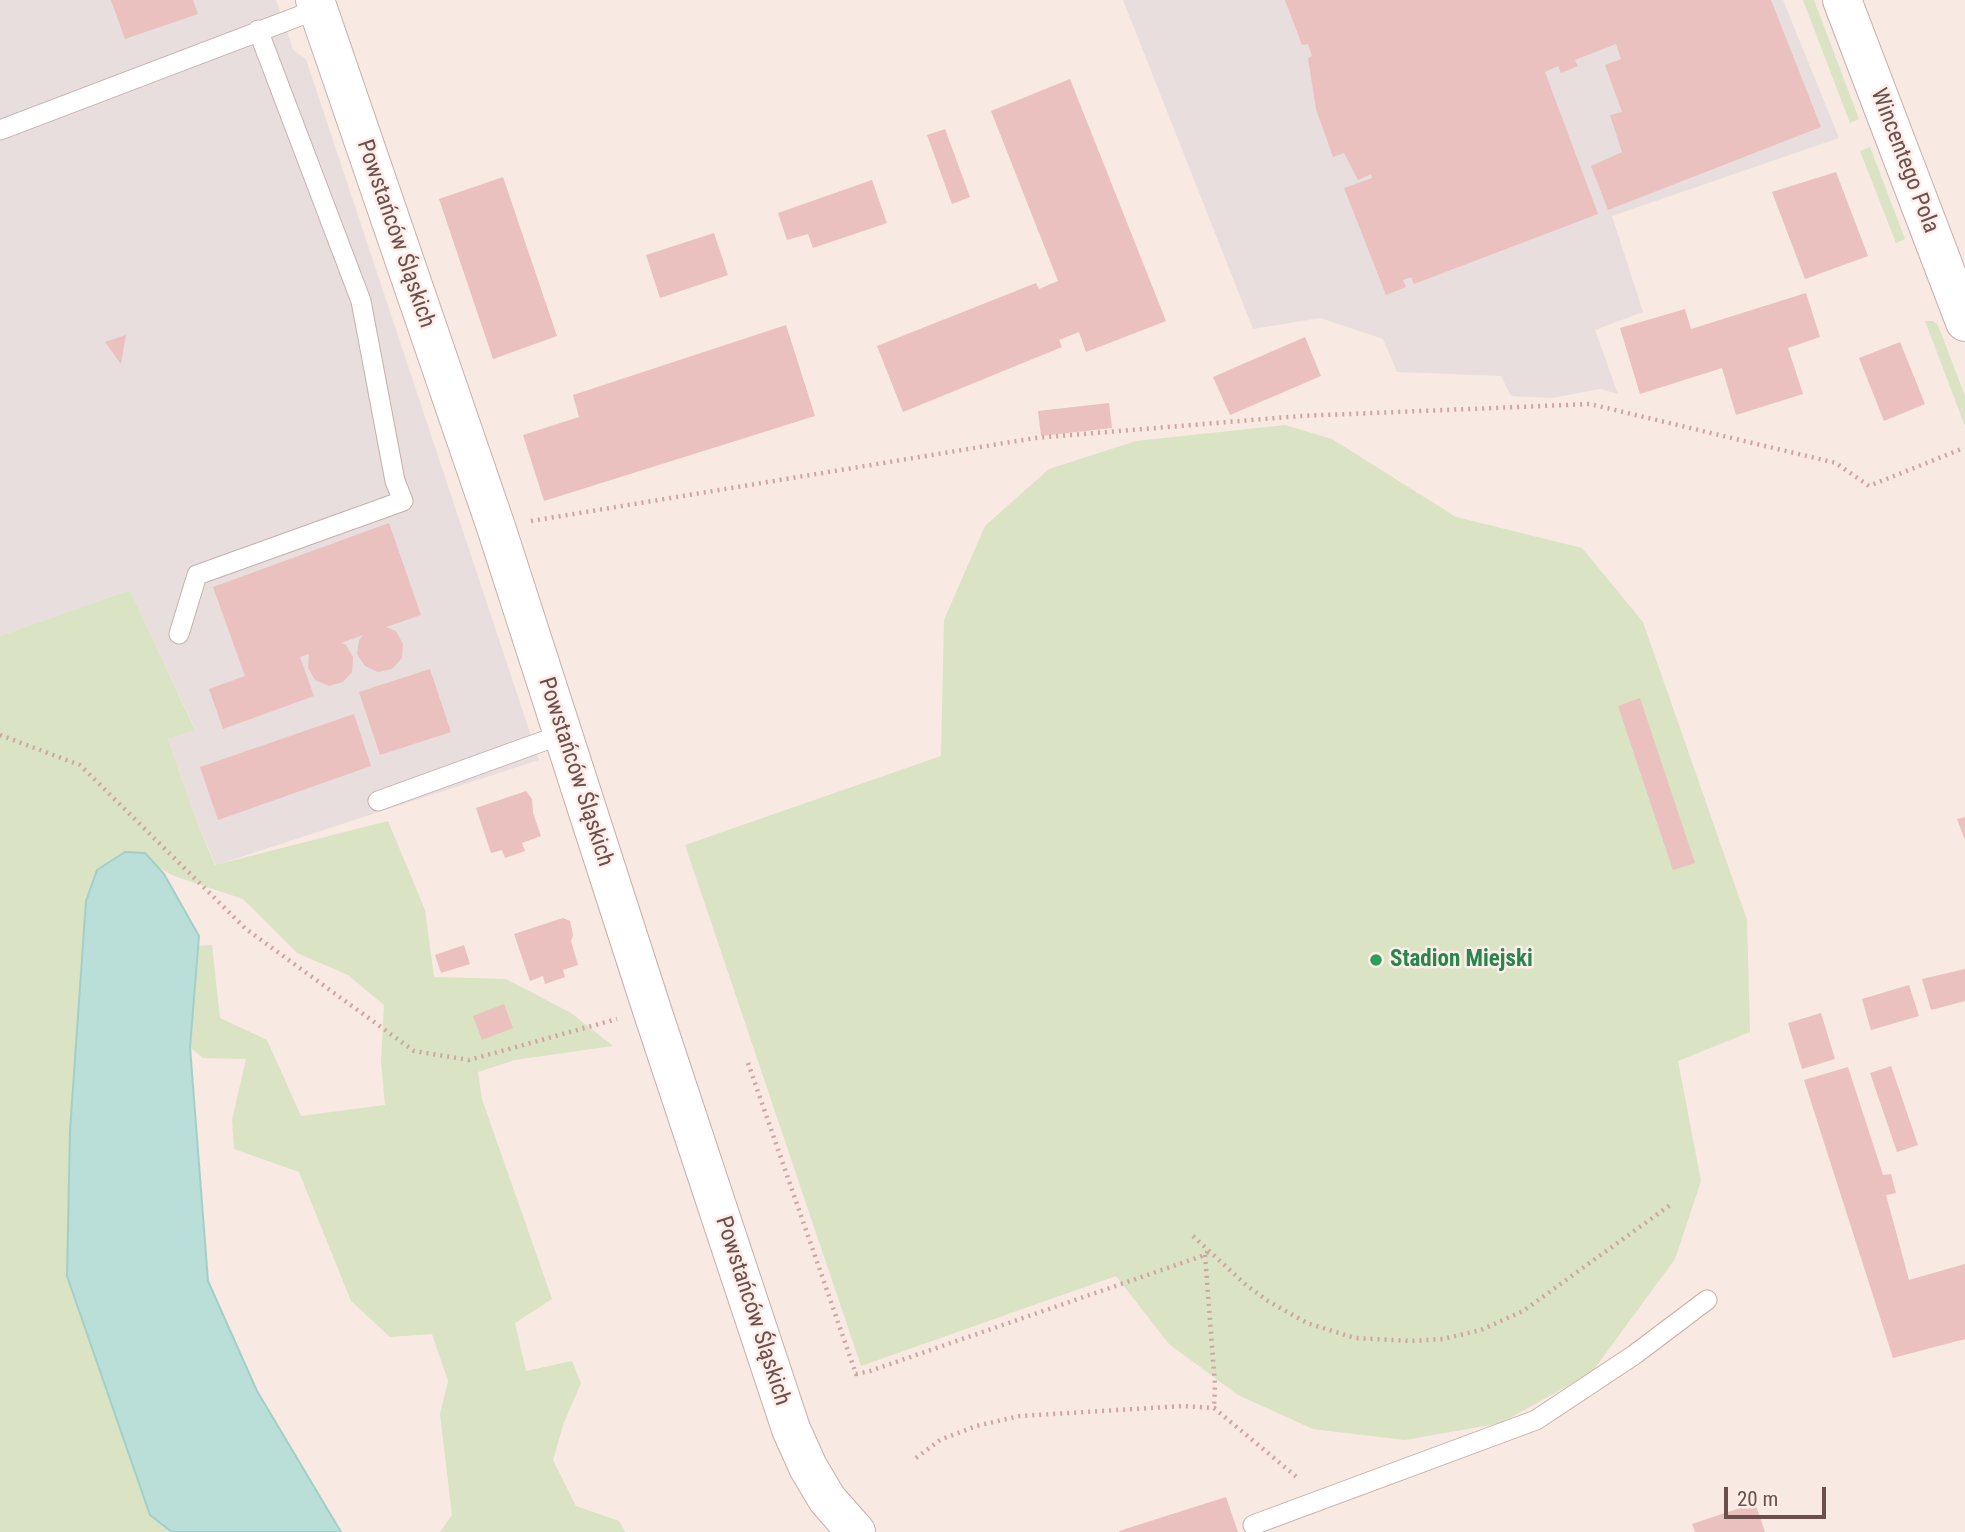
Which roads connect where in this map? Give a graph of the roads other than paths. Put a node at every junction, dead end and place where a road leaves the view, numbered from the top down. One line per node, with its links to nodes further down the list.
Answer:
1 (1842, 0): 5 (street, Wincentego Pola)
2 (316, 5): 3 (lane); 7 (street, Powstańców Śląskich)
3 (258, 30): 4 (lane); 6 (lane)
4 (0, 130)
5 (1965, 322)
6 (179, 634)
7 (563, 734): 8 (lane); 11 (street, Powstańców Śląskich)
8 (378, 801)
9 (1707, 1300): 10 (lane)
10 (1253, 1525)
11 (856, 1532)

